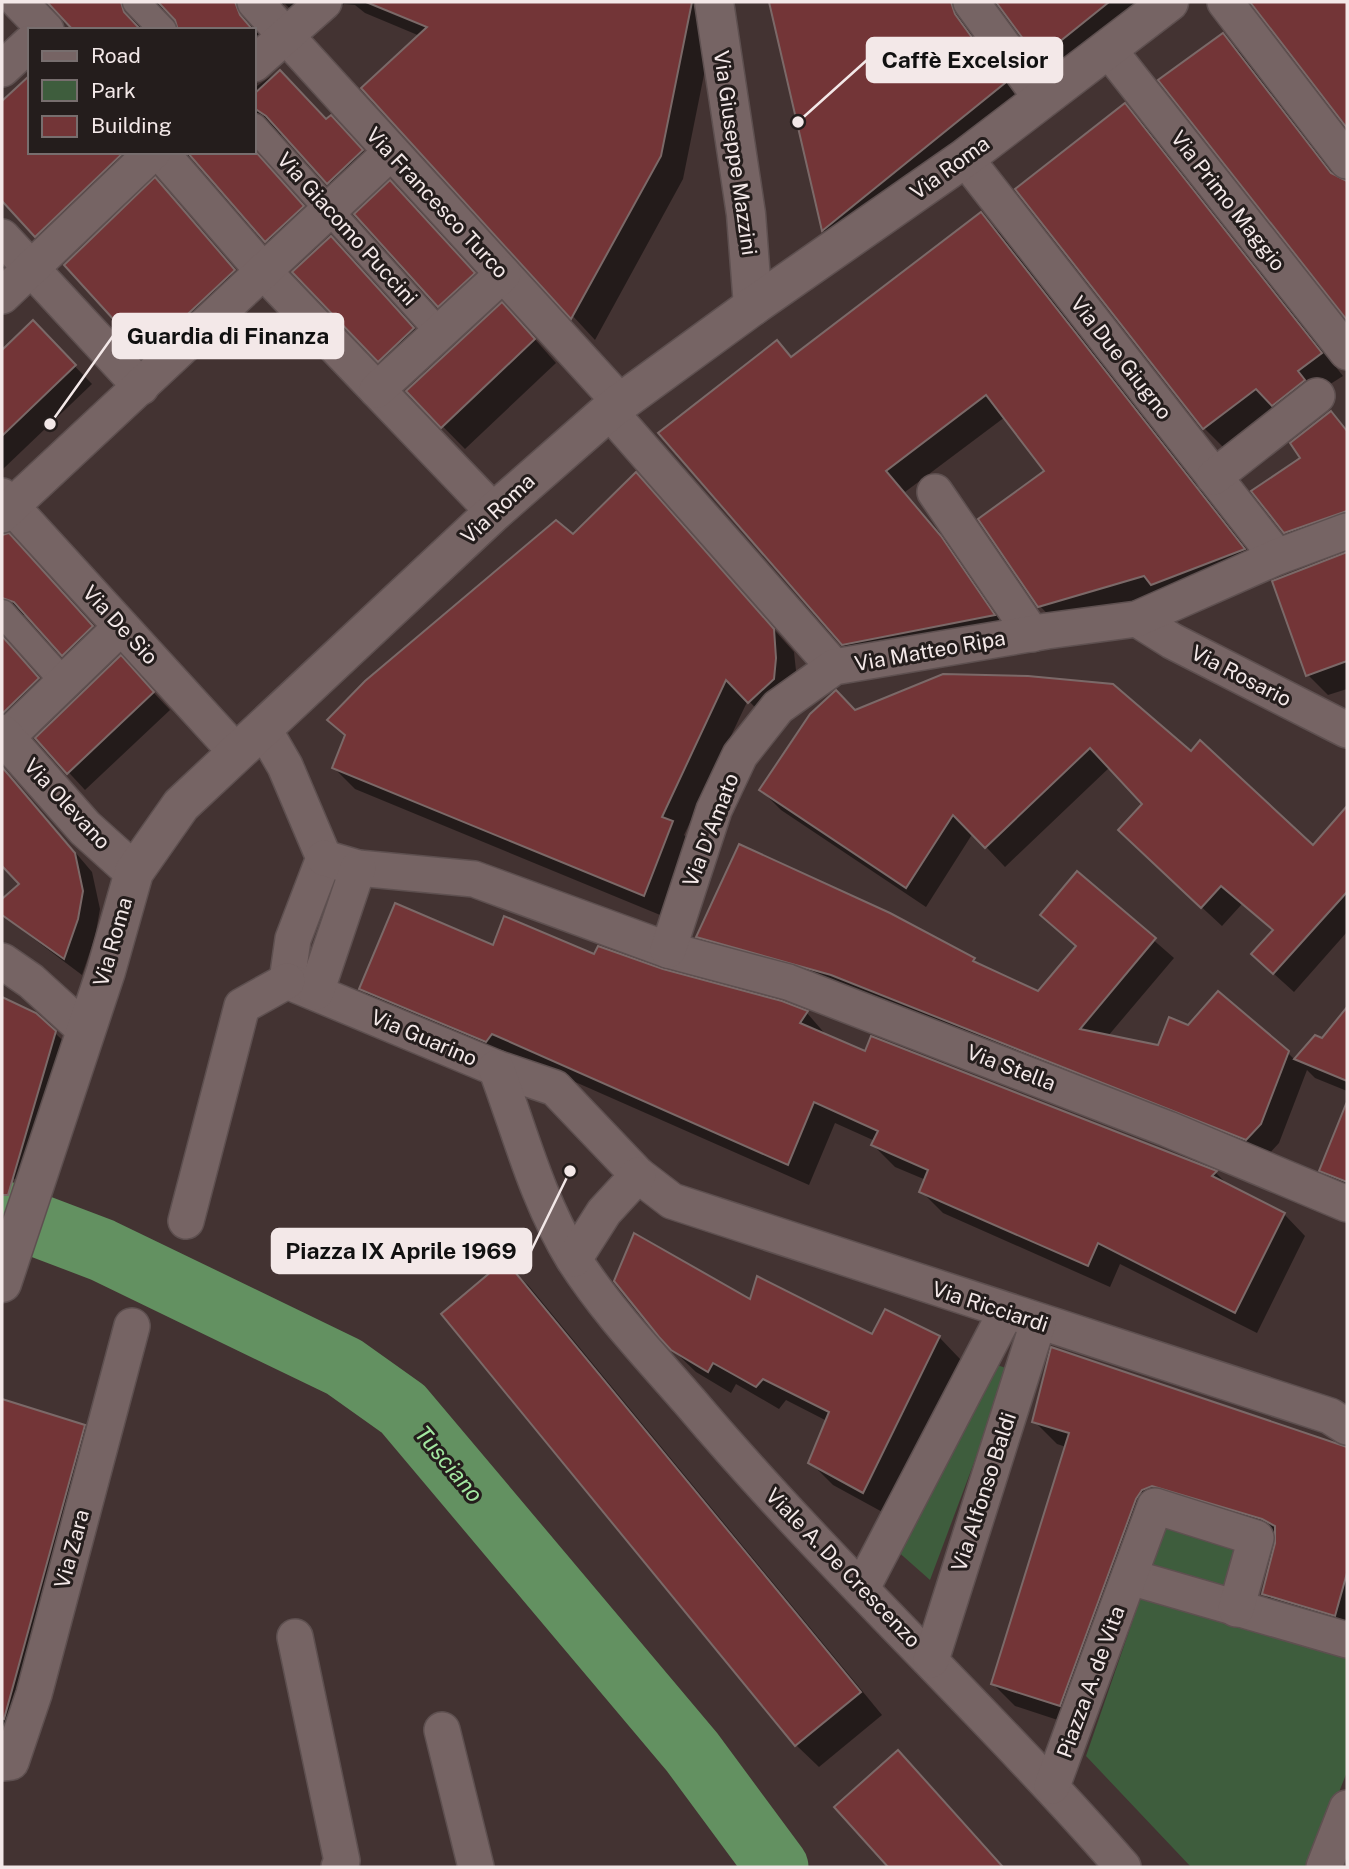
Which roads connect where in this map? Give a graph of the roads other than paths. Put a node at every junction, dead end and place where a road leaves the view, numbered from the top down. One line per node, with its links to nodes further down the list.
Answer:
1 (19, 2): 9 (street)
2 (136, 2): 10 (street)
3 (255, 2): 11 (street, Via Francesco Turco)
4 (324, 2): 11 (street)
5 (714, 2): 29 (main road, Via Giuseppe Mazzini)
6 (971, 2): 16 (street)
7 (1169, 2): 13 (main road, Via Roma)
8 (1225, 2): 22 (street)
9 (43, 28)
10 (161, 28)
11 (286, 37): 14 (street); 18 (street, Via Francesco Turco)
12 (28, 45): 15 (street)
13 (1108, 49): 16 (main road, Via Roma); 31 (street, Via Primo Maggio)
14 (256, 62)
15 (2, 69)
16 (1042, 99): 21 (main road, Via Roma)
17 (256, 129): 23 (street, Via Giacomo Puccini)
18 (390, 153): 23 (street); 27 (street, Via Francesco Turco)
19 (151, 154): 25 (street)
20 (162, 154): 26 (street)
21 (965, 158): 29 (main road, Via Roma); 36 (street, Via Due Giugno)
22 (1347, 161)
23 (331, 208): 26 (street); 30 (street, Via Giacomo Puccini)
24 (2, 237): 25 (street)
25 (32, 270): 28 (street); 32 (street)
26 (264, 272): 32 (street); 33 (street)
27 (503, 274): 30 (street); 35 (street, Via Francesco Turco)
28 (2, 296)
29 (753, 306): 35 (main road, Via Roma)
30 (439, 332): 33 (street)
31 (1347, 352)
32 (141, 387): 38 (street)
33 (377, 390): 39 (street)
34 (1317, 396): 36 (street)
35 (615, 407): 39 (main road, Via Roma); 46 (street, Via Matteo Ripa)
36 (1214, 477): 41 (street, Via Due Giugno)
37 (935, 492): 45 (street)
38 (4, 508): 44 (street, Via De Sio)
39 (494, 512): 50 (main road, Via Roma)
40 (1347, 531): 41 (street, Via Matteo Ripa)
41 (1277, 558): 43 (street, Via Matteo Ripa)
42 (2, 613): 47 (street)
43 (1137, 620): 45 (street, Via Matteo Ripa); 48 (street, Via Rosario)
44 (121, 627): 47 (street); 50 (street, Via De Sio)
45 (1032, 634): 46 (street, Via Matteo Ripa)
46 (834, 667): 54 (street, Via D'Amato)
47 (64, 682): 49 (street)
48 (1347, 730)
49 (4, 736): 53 (main road, Via Olevano)
50 (250, 741): 51 (street, Via De Sio); 53 (main road, Via Roma)
51 (324, 858): 52 (street, Via Stella); 56 (street)
52 (358, 869): 54 (street, Via Stella); 56 (street)
53 (134, 872): 57 (main road, Via Roma)
54 (668, 950): 60 (street, Via Stella)
55 (2, 961): 57 (street)
56 (302, 987): 58 (street, Via Guarino); 61 (street)
57 (85, 1030): 63 (main road, Via Roma)
58 (496, 1068): 59 (street, Via Guarino); 62 (street, Viale A. De Crescenzo)
59 (638, 1175): 62 (street); 64 (street, Via Ricciardi)
60 (1347, 1204)
61 (186, 1221)
62 (574, 1259): 68 (street, Viale A. De Crescenzo)
63 (2, 1283)
64 (1022, 1318): 66 (street, Via Ricciardi); 68 (street); 72 (street, Via Alfonso Baldi)
65 (132, 1326): 74 (street, Via Zara)
66 (1347, 1427)
67 (1130, 1577): 69 (street); 69 (street, Piazza A. de Vita); 75 (street, Piazza A. de Vita)
68 (862, 1588): 72 (street, Viale A. De Crescenzo)
69 (1236, 1609): 71 (street)
70 (295, 1637): 77 (street)
71 (1347, 1640)
72 (931, 1660): 75 (street, Viale A. De Crescenzo)
73 (442, 1730): 78 (street)
74 (2, 1763)
75 (1052, 1786): 79 (street, Viale A. De Crescenzo)
76 (1347, 1808): 80 (street)
77 (339, 1867)
78 (476, 1867)
79 (1123, 1867)
80 (1324, 1867)

